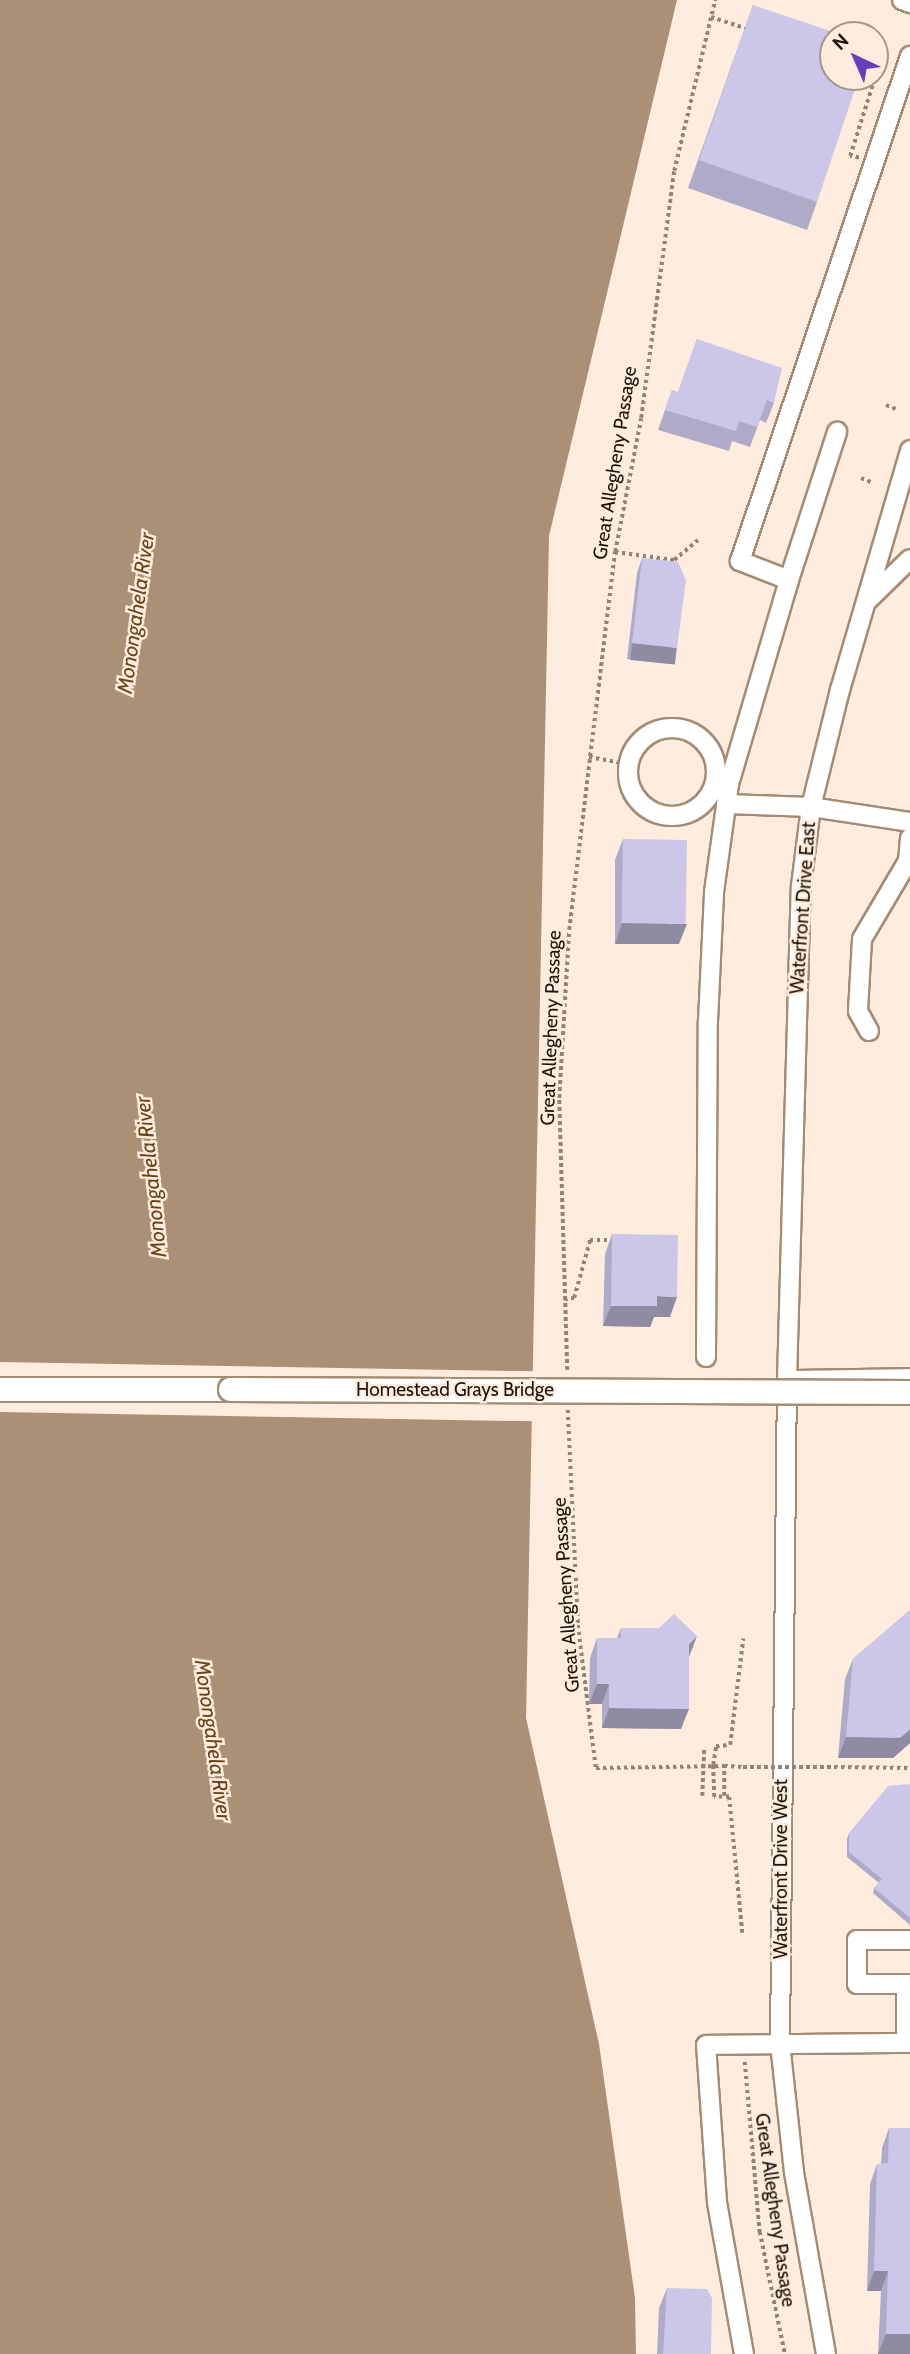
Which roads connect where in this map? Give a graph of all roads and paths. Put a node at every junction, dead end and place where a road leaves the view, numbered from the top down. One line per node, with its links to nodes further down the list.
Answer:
1 (716, 0): 4 (path, Great Allegheny Passage)
2 (902, 0): 3 (street)
3 (910, 3)
4 (711, 17): 5 (path); 16 (path, Great Allegheny Passage)
5 (760, 33)
6 (910, 56): 8 (street)
7 (870, 91): 8 (path)
8 (875, 162): 18 (street)
9 (886, 405): 10 (path)
10 (896, 409)
11 (837, 432): 18 (street)
12 (909, 455): 19 (street, Waterfront Drive East)
13 (861, 478): 14 (path)
14 (871, 482)
15 (698, 540): 16 (path)
16 (615, 552): 20 (path, Great Allegheny Passage)
17 (910, 559): 19 (street)
18 (789, 580): 22 (street)
19 (866, 602): 24 (street, Waterfront Drive East)
20 (589, 757): 21 (path); 29 (path, Great Allegheny Passage)
21 (628, 764): 22 (street); 22 (street)
22 (722, 783): 23 (street)
23 (726, 804): 24 (street); 30 (street)
24 (811, 807): 25 (street); 33 (street, Waterfront Drive East)
25 (910, 822)
26 (910, 838): 27 (street)
27 (869, 1031)
28 (616, 1240): 29 (path)
29 (564, 1299): 31 (path, Great Allegheny Passage)
30 (706, 1357)
31 (567, 1375)
32 (910, 1378): 33 (street)
33 (787, 1380): 49 (street, Waterfront Drive West)
34 (0, 1389): 35 (main road, Homestead Grays Bridge, bridge)
35 (910, 1392)
36 (568, 1401): 39 (path, Great Allegheny Passage)
37 (743, 1639): 40 (path)
38 (704, 1748): 39 (path)
39 (702, 1765): 40 (path, Great Allegheny Passage); 43 (path)
40 (713, 1765): 41 (path, Great Allegheny Passage); 44 (path)
41 (724, 1766): 42 (path, Great Allegheny Passage, bridge); 44 (path)
42 (910, 1768)
43 (702, 1796)
44 (724, 1797): 45 (path)
45 (742, 1933)
46 (910, 1940): 47 (street)
47 (908, 1984): 48 (street)
48 (908, 2043): 49 (street)
49 (780, 2044): 51 (street); 53 (street, Waterfront Drive West)
50 (745, 2068): 52 (path, Great Allegheny Passage)
51 (744, 2354)
52 (785, 2354)
53 (826, 2354)

